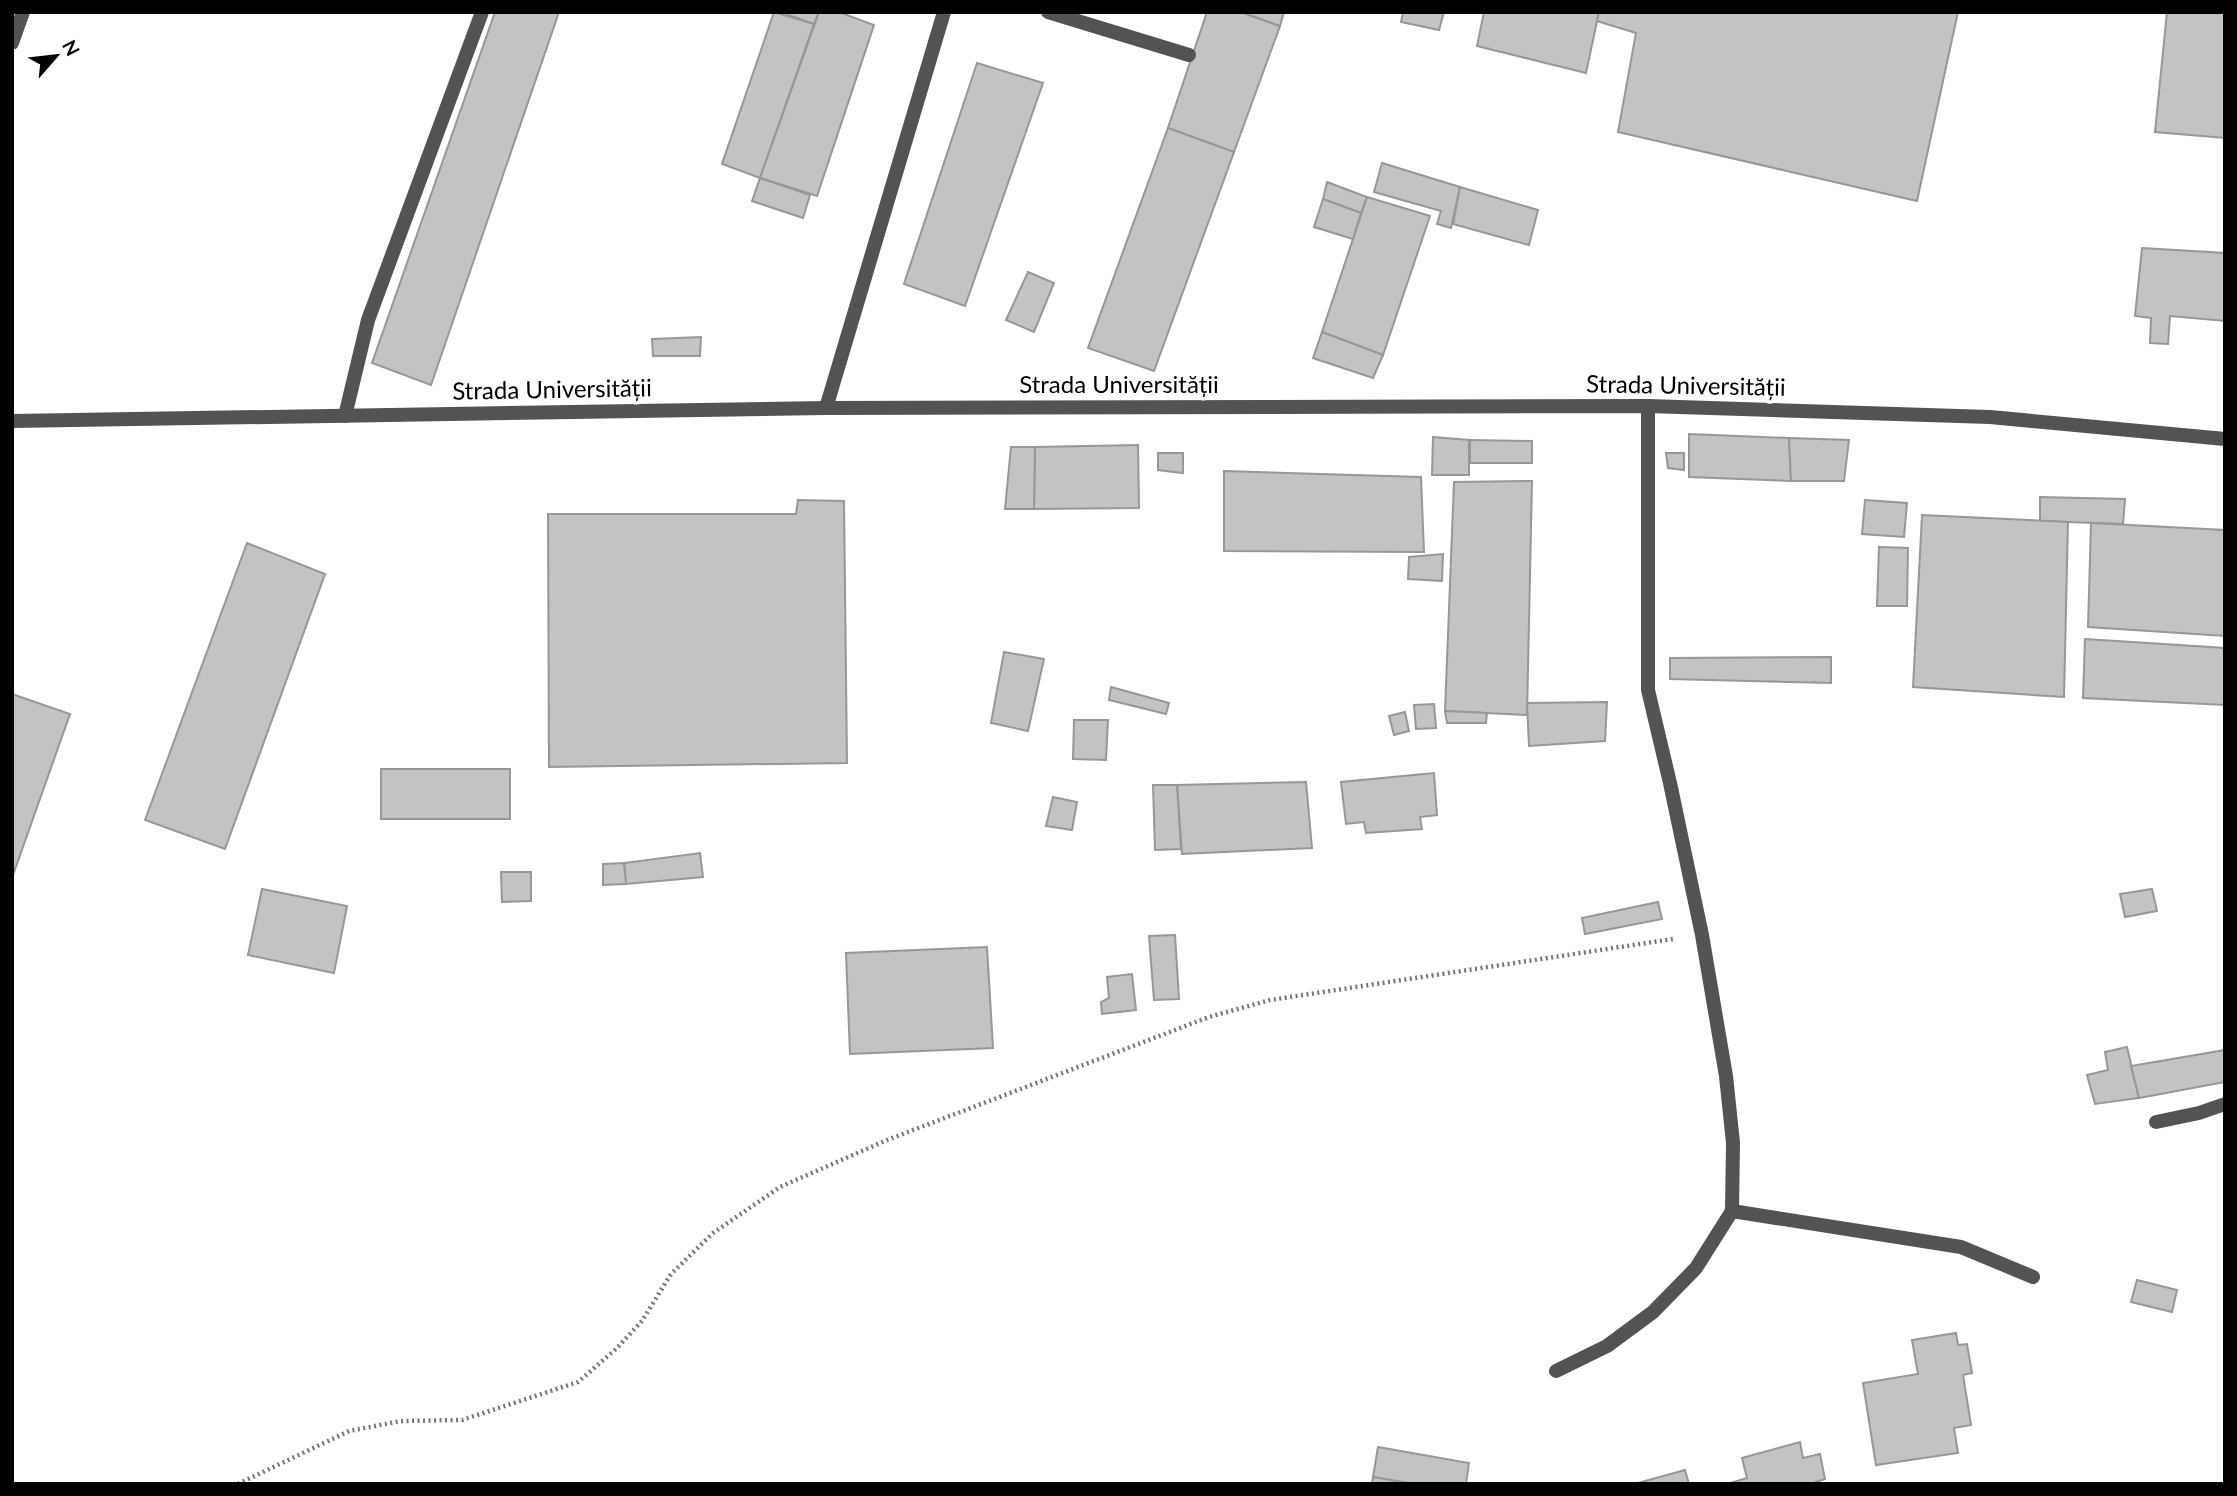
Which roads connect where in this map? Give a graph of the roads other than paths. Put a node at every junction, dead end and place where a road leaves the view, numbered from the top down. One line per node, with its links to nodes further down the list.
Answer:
1 (23, 12): 5 (street)
2 (482, 12): 9 (street)
3 (944, 12): 8 (street)
4 (1048, 12): 6 (street)
5 (12, 43)
6 (1189, 55)
7 (1648, 407): 8 (street, Strada Universității); 11 (street, Strada Universității); 14 (street)
8 (826, 408): 9 (street, Strada Universității)
9 (345, 416): 10 (street, Strada Universității)
10 (12, 421)
11 (2225, 439)
12 (2225, 1104): 13 (street)
13 (2156, 1122)
14 (1732, 1211): 15 (street); 16 (street)
15 (2033, 1277)
16 (1556, 1371)

